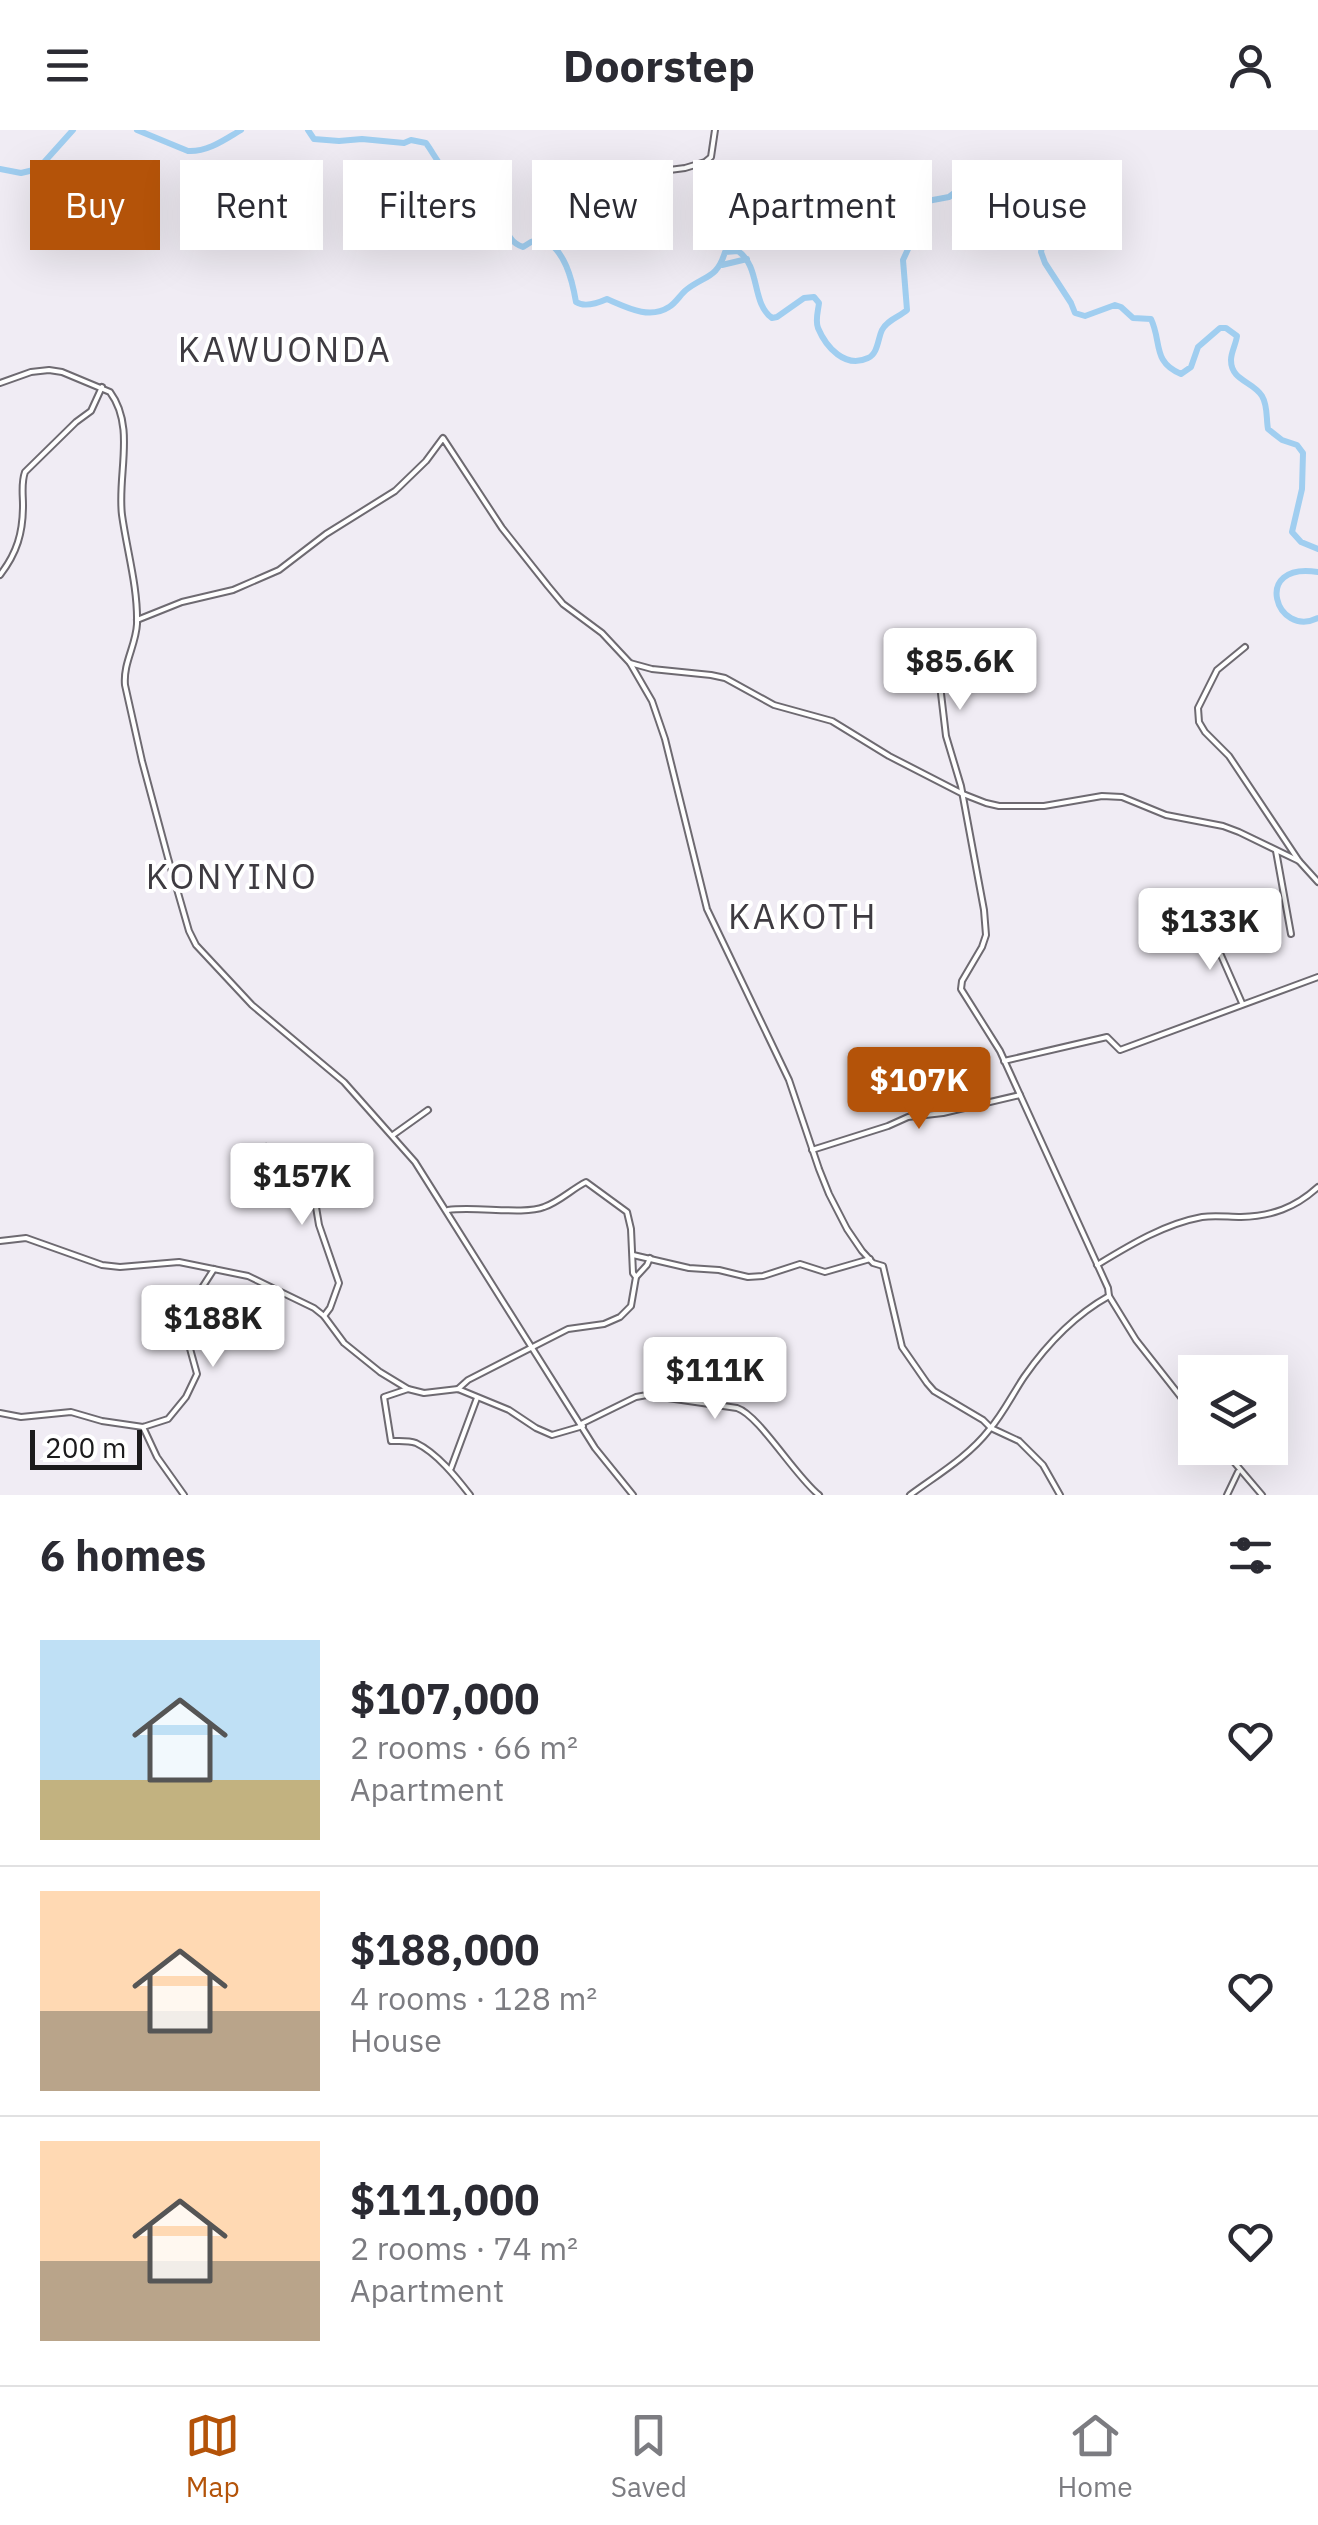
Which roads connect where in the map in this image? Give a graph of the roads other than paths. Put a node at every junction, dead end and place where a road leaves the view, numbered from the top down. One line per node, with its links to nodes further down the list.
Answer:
1 (715, 130): 2 (street)
2 (673, 168)
3 (0, 383): 4 (street)
4 (102, 387): 5 (street); 6 (street)
5 (0, 575)
6 (136, 620): 9 (street); 21 (street)
7 (928, 637): 10 (street)
8 (1244, 647): 12 (street)
9 (630, 663): 10 (street); 23 (street)
10 (962, 794): 11 (street); 18 (street)
11 (1276, 850): 12 (street); 15 (street)
12 (1299, 861): 13 (street)
13 (1318, 882)
14 (1212, 928): 17 (street)
15 (1291, 934)
16 (1318, 977): 17 (street)
17 (1242, 1004): 18 (street)
18 (1004, 1061): 19 (street)
19 (1020, 1095): 23 (street); 30 (street)
20 (428, 1110): 21 (street)
21 (392, 1135): 25 (street)
22 (266, 1147): 34 (street)
23 (812, 1150): 29 (street)
24 (1318, 1187): 30 (street)
25 (448, 1210): 27 (street); 35 (street)
26 (0, 1240): 31 (street)
27 (633, 1255): 28 (street); 32 (street)
28 (650, 1258): 29 (street); 32 (street)
29 (870, 1259): 43 (street)
30 (1096, 1265): 33 (street)
31 (214, 1270): 34 (street); 42 (street)
32 (636, 1277): 35 (street)
33 (1109, 1296): 38 (street); 43 (street)
34 (324, 1316): 36 (street)
35 (531, 1347): 37 (street); 41 (street)
36 (408, 1389): 37 (street); 45 (street)
37 (458, 1389): 39 (street)
38 (1178, 1393)
39 (478, 1398): 41 (street); 45 (street)
40 (0, 1413): 42 (street)
41 (582, 1424): 49 (street); 50 (street)
42 (143, 1427): 47 (street)
43 (991, 1428): 51 (street); 52 (street)
44 (1235, 1465): 46 (street)
45 (450, 1470): 48 (street)
46 (1239, 1470): 53 (street); 54 (street)
47 (184, 1495)
48 (470, 1495)
49 (633, 1495)
50 (819, 1495)
51 (910, 1495)
52 (1060, 1495)
53 (1227, 1495)
54 (1262, 1495)

